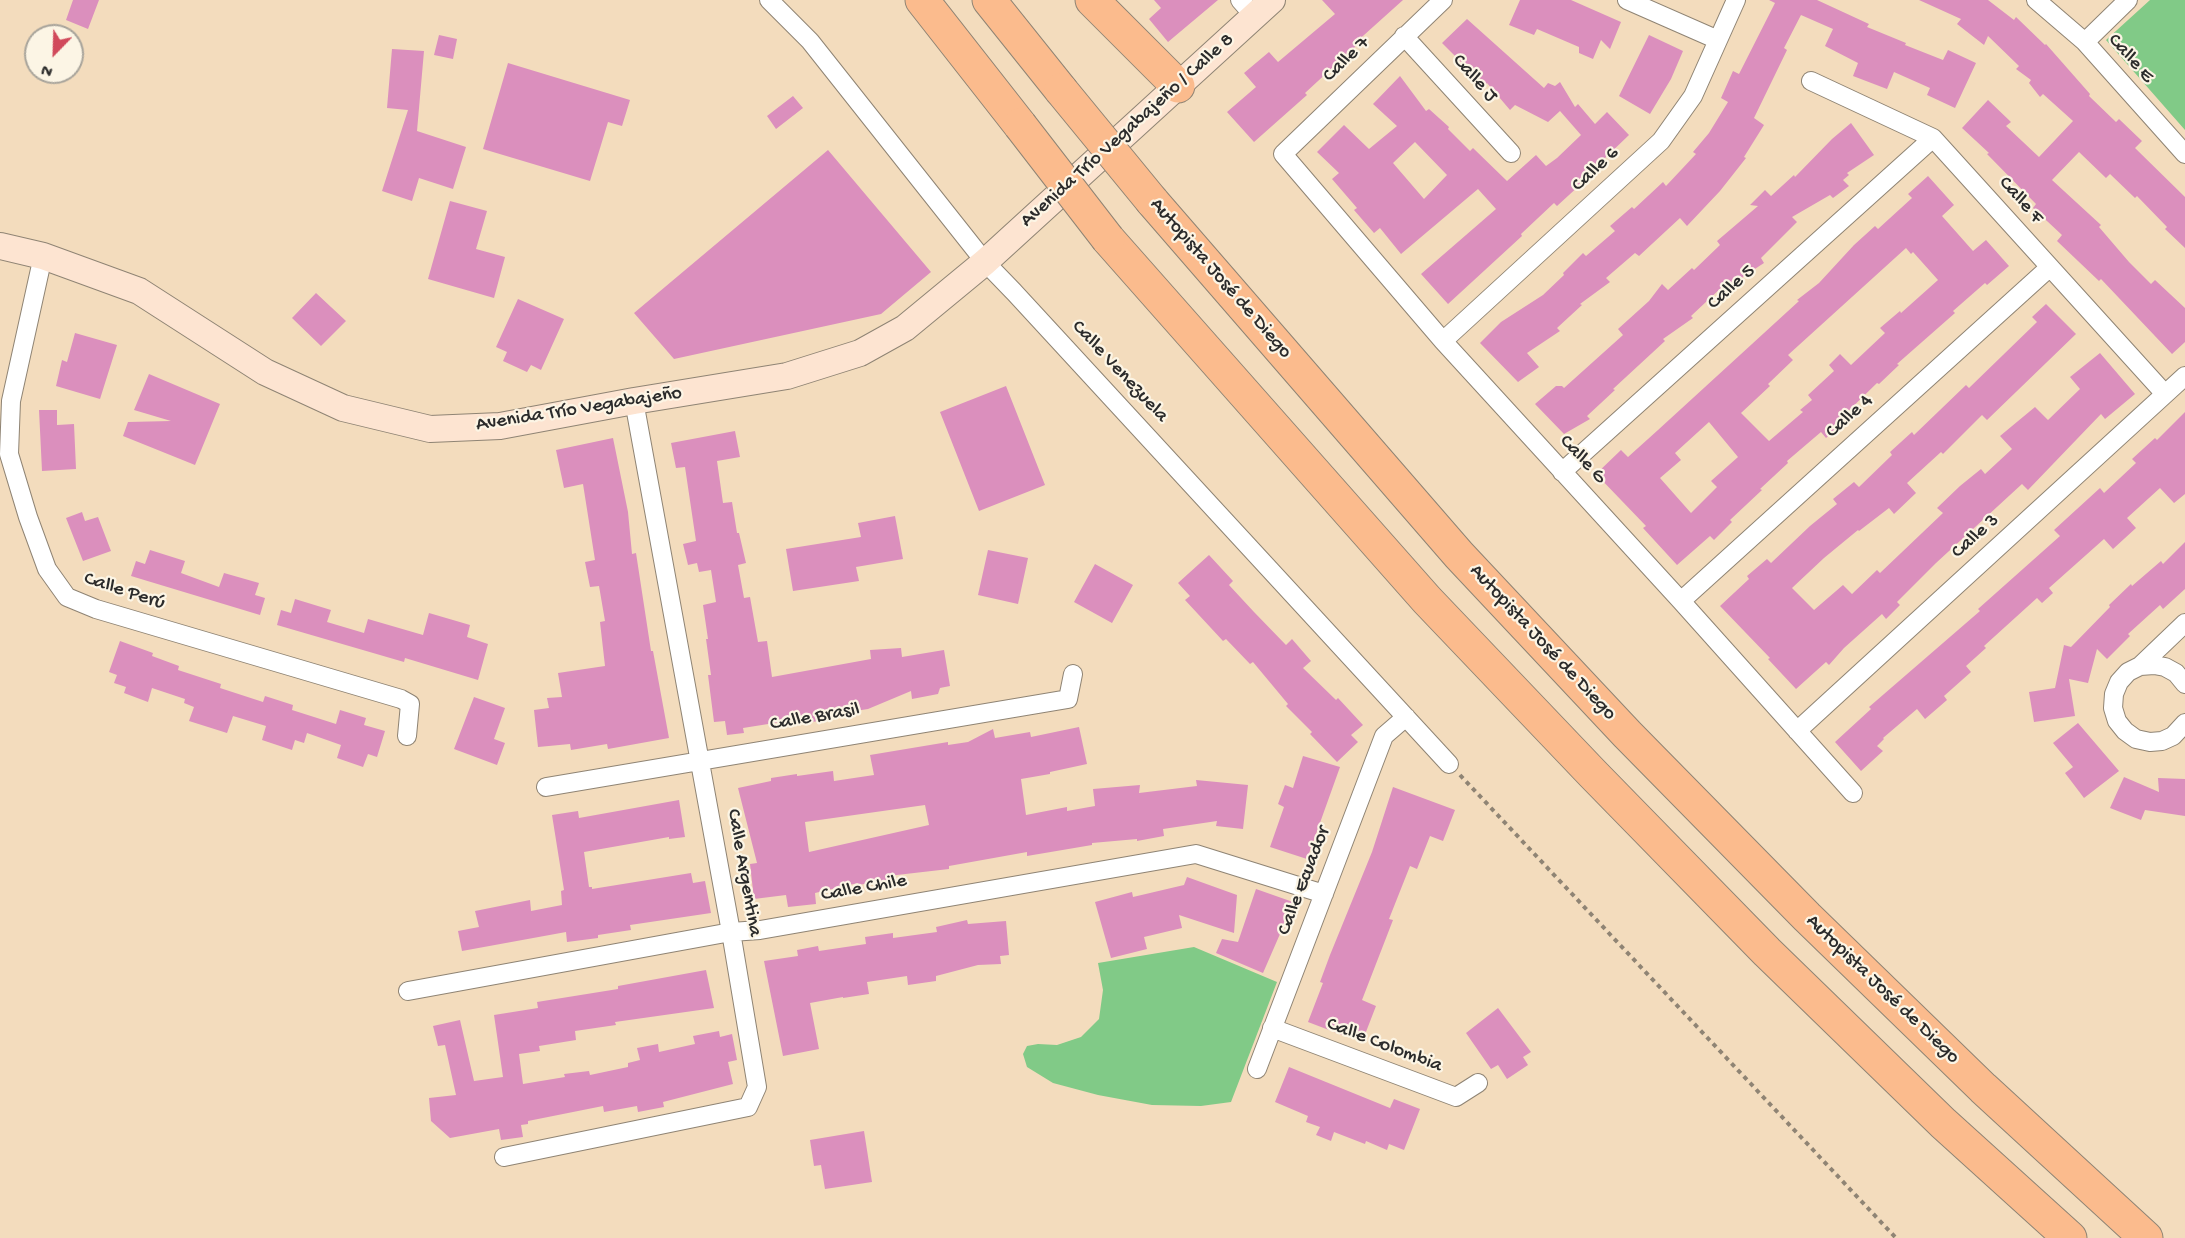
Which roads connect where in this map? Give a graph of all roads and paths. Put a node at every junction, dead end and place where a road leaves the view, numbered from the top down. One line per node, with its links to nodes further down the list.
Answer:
1 (769, 0): 22 (street, Calle Venezuela)
2 (922, 0): 51 (highway, bridge)
3 (989, 0): 52 (highway, Autopista José de Diego, bridge)
4 (1092, 0): 15 (highway)
5 (1443, 0): 11 (street, Calle 7)
6 (1628, 0): 12 (street)
7 (1736, 0): 12 (street, Calle 6)
8 (2036, 0): 13 (street, Calle E)
9 (2128, 0): 13 (street)
10 (1255, 5): 15 (street, Avenida Trío Vegabajeño / Calle 8)
11 (1404, 36): 17 (street, Calle J); 19 (street, Calle 7)
12 (1718, 40): 24 (street, Calle 6)
13 (2085, 42): 18 (street, Calle E)
14 (1810, 81): 16 (street, Calle F)
15 (1178, 86): 22 (street, Avenida Trío Vegabajeño / Calle 8)
16 (1933, 138): 23 (street, Calle F); 29 (street, Calle 5)
17 (1511, 153)
18 (2185, 153)
19 (1283, 154): 24 (street, Calle G)
20 (0, 246): 21 (street, Avenida Trío Vegabajeño)
21 (43, 256): 27 (street, Avenida Trío Vegabajeño); 28 (street, Calle Perú)
22 (985, 262): 27 (street, Avenida Trío Vegabajeño); 35 (street, Calle Venezuela)
23 (2050, 267): 26 (street, Calle F); 30 (street, Calle 4)
24 (1443, 341): 29 (street, Calle G)
25 (2185, 376): 26 (street, Calle 3)
26 (2165, 394): 37 (street, Calle 3)
27 (634, 401): 39 (street, Calle Argentina)
28 (4, 455): 38 (street, Calle Perú)
29 (1562, 471): 30 (street, Calle G)
30 (1681, 601): 37 (street, Calle G)
31 (2185, 623): 32 (street)
32 (2140, 666): 34 (street); 36 (street)
33 (1073, 674): 39 (street, Calle Brasil)
34 (2185, 684)
35 (1406, 717): 40 (street, Calle Venezuela); 43 (street, Calle Ecuador)
36 (2185, 723)
37 (1797, 731): 42 (street, Calle G)
38 (407, 736)
39 (700, 761): 41 (street, Calle Brasil); 44 (street, Calle Argentina)
40 (1449, 764): 50 (path)
41 (546, 787)
42 (1853, 793)
43 (1324, 894): 44 (street, Calle Chile); 46 (street, Calle Ecuador)
44 (731, 932): 45 (street, Calle Chile); 49 (street, Calle Argentina)
45 (408, 991)
46 (1272, 1028): 47 (street, Calle Ecuador); 48 (street, Calle Colombia)
47 (1257, 1069)
48 (1478, 1083)
49 (504, 1157)
50 (1896, 1238)
51 (2070, 1238)
52 (2146, 1238)

